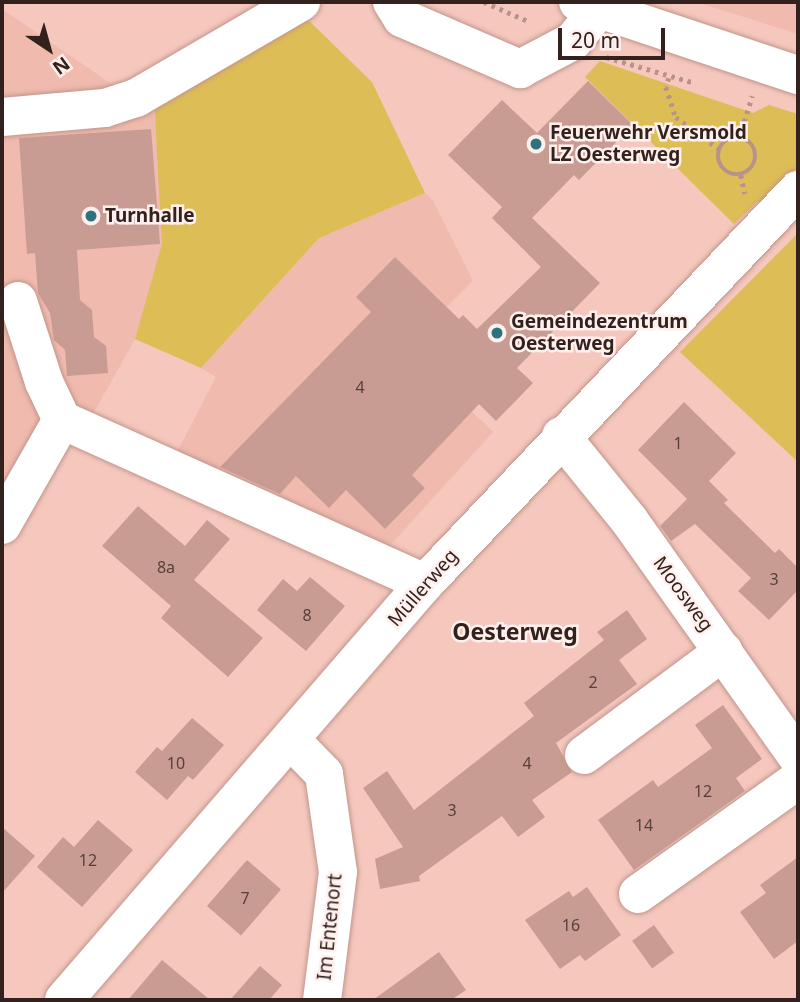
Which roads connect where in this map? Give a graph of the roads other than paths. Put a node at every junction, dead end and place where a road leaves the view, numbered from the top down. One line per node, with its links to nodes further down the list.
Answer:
1 (301, 2): 5 (street)
2 (392, 2): 3 (street)
3 (587, 6): 4 (street)
4 (798, 75)
5 (2, 117)
6 (798, 190): 9 (street, Müllerweg)
7 (19, 301): 8 (street)
8 (62, 419): 10 (street); 11 (street)
9 (561, 436): 11 (street, Müllerweg); 12 (street, Moosweg)
10 (2, 524)
11 (425, 583): 13 (street, Müllerweg)
12 (724, 651): 14 (street); 15 (street, Moosweg)
13 (292, 741): 18 (street, Müllerweg); 19 (street, Im Entenort)
14 (584, 755)
15 (798, 758)
16 (798, 780): 17 (street)
17 (638, 894)
18 (64, 1000)
19 (322, 1000)

